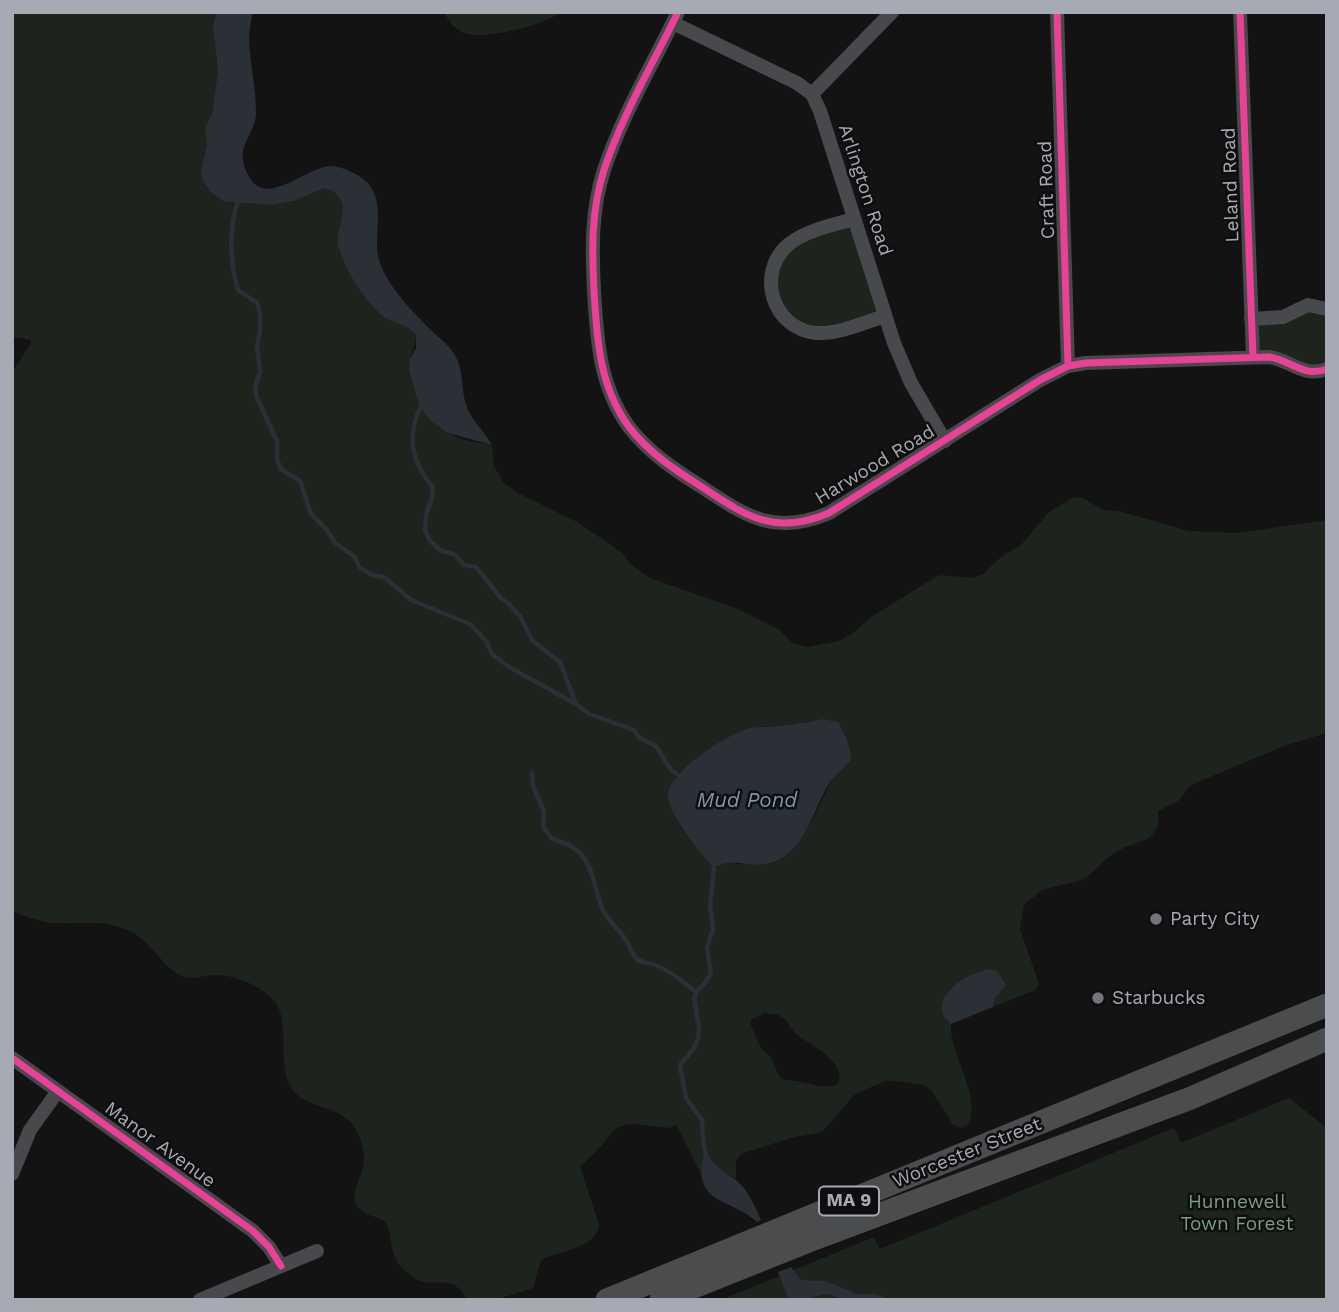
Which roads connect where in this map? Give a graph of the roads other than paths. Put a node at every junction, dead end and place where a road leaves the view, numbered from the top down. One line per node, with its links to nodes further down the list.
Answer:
1 (892, 12): 5 (street)
2 (1057, 12): 11 (street, Craft Road)
3 (1240, 12): 9 (street, Leland Road)
4 (676, 17): 5 (street); 13 (street, Harwood Road)
5 (812, 94): 6 (street, Arlington Road)
6 (854, 219): 8 (street, Arlington Road); 8 (street)
7 (1327, 309): 9 (street)
8 (885, 316): 13 (street, Arlington Road)
9 (1251, 319): 10 (street, Leland Road)
10 (1252, 357): 11 (street, Harwood Road); 12 (street, Harwood Road)
11 (1069, 366): 13 (street, Harwood Road)
12 (1327, 369)
13 (945, 441)
14 (1327, 1005): 22 (highway, Worcester Street / MA 9)
15 (1327, 1039): 23 (highway, Worcester Street / MA 9)
16 (12, 1058): 17 (street, Manor Avenue)
17 (58, 1091): 18 (street); 20 (street, Manor Avenue)
18 (12, 1174)
19 (317, 1251): 20 (street)
20 (281, 1266): 21 (street)
21 (200, 1300)
22 (607, 1300)
23 (662, 1300)

